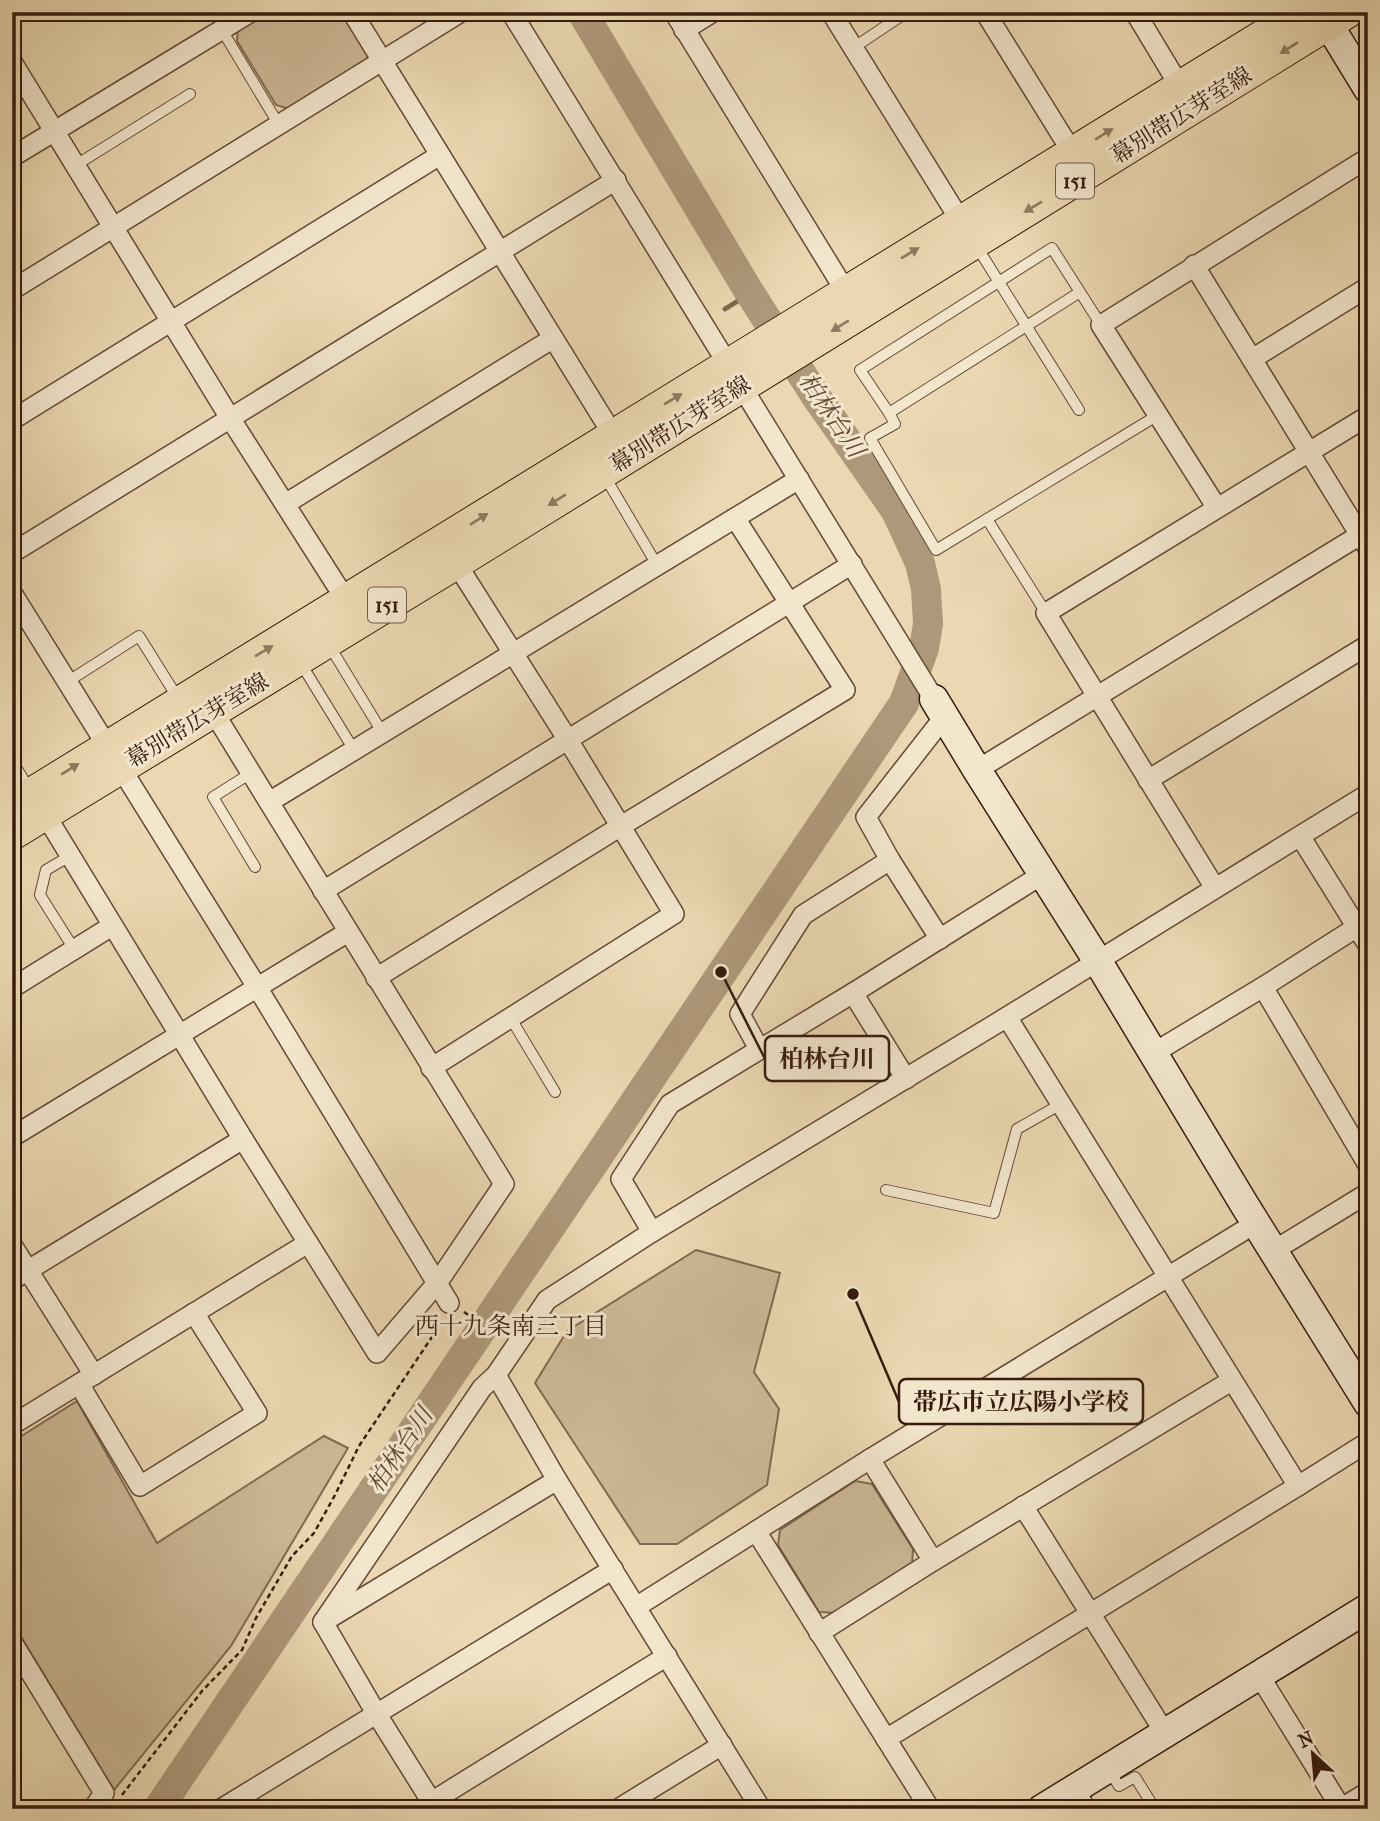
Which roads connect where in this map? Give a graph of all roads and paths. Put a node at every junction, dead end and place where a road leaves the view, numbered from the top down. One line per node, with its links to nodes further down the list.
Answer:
1 (250, 12): 12 (street)
2 (352, 12): 15 (street)
3 (461, 12): 15 (street)
4 (511, 12): 27 (street)
5 (674, 12): 13 (street)
6 (713, 12): 13 (street)
7 (831, 12): 14 (street)
8 (907, 12): 14 (lane)
9 (985, 12): 25 (street)
10 (1135, 12): 19 (street)
11 (1315, 15): 17 (street); 19 (main road, 幕別帯広芽室線 / 151)
12 (222, 30): 20 (lane); 21 (street)
13 (684, 30): 35 (street)
14 (853, 47): 29 (street)
15 (382, 61): 20 (street); 22 (street)
16 (12, 62): 21 (street)
17 (1365, 77)
18 (190, 94): 26 (lane)
19 (1186, 97): 25 (main road, 幕別帯広芽室線 / 151)
20 (279, 125): 28 (street)
21 (55, 130): 23 (street); 26 (street)
22 (440, 155): 30 (street); 37 (street)
23 (12, 157)
24 (1368, 158): 31 (street)
25 (1079, 164): 29 (main road, 幕別帯広芽室線 / 151)
26 (76, 165): 28 (street)
27 (616, 180): 30 (street); 43 (street)
28 (114, 227): 34 (street); 37 (street)
29 (968, 232): 32 (lane); 35 (main road, 幕別帯広芽室線 / 151, one-way to 29); 40 (main road, 幕別帯広芽室線 / 151, one-way to 40)
30 (500, 253): 41 (street); 48 (street)
31 (1195, 265): 38 (street); 42 (street)
32 (999, 282): 36 (lane); 39 (lane); 45 (lane)
33 (1368, 287): 42 (street)
34 (12, 290)
35 (846, 292): 40 (main road, 幕別帯広芽室線 / 151)
36 (1080, 292): 38 (lane); 39 (lane)
37 (172, 322): 48 (street); 49 (street)
38 (1101, 325): 46 (street)
39 (1026, 326): 44 (lane); 45 (lane)
40 (796, 338): 43 (main road, 幕別帯広芽室線 / 151)
41 (552, 339): 51 (street); 53 (street)
42 (1252, 359): 50 (street)
43 (745, 370): 51 (main road, 幕別帯広芽室線 / 151); 52 (street)
44 (1079, 410)
45 (889, 414): 56 (lane)
46 (1158, 415): 54 (street); 56 (lane)
47 (1368, 416): 50 (street)
48 (230, 418): 53 (street); 59 (street)
49 (12, 420)
50 (1310, 451): 54 (street); 57 (street)
51 (614, 455): 58 (main road, 幕別帯広芽室線 / 151); 61 (lane)
52 (799, 480): 55 (street); 60 (street)
53 (285, 504): 64 (street)
54 (1217, 509): 65 (street)
55 (735, 518): 61 (street); 63 (street)
56 (988, 519): 65 (lane)
57 (1364, 541): 71 (street)
58 (449, 552): 64 (main road, 幕別帯広芽室線 / 151); 68 (street)
59 (12, 553)
60 (852, 564): 63 (street); 73 (street)
61 (657, 565): 68 (street)
62 (12, 593): 70 (street)
63 (788, 604): 75 (street); 85 (street)
64 (353, 611): 66 (main road, 幕別帯広芽室線 / 151); 72 (main road, 幕別帯広芽室線 / 151, one-way to 64)
65 (1045, 613): 71 (street)
66 (327, 641): 69 (main road, 幕別帯広芽室線 / 151); 74 (lane)
67 (1368, 645): 81 (street)
68 (514, 652): 74 (street); 75 (street)
69 (298, 659): 72 (main road, 幕別帯広芽室線 / 151); 76 (lane)
70 (67, 682): 72 (lane); 77 (street)
71 (1096, 696): 79 (street); 81 (street)
72 (198, 701): 77 (main road, 幕別帯広芽室線 / 151); 80 (street)
73 (940, 707): 79 (street); 89 (street)
74 (382, 732): 76 (street)
75 (568, 740): 85 (street); 93 (street)
76 (354, 750): 83 (street)
77 (113, 757): 84 (main road, 幕別帯広芽室線 / 151); 104 (street)
78 (12, 761): 84 (lane)
79 (977, 770): 91 (street)
80 (251, 773): 83 (street); 90 (lane)
81 (1148, 780): 92 (street)
82 (1368, 794): 87 (street)
83 (269, 802): 93 (street)
84 (29, 804): 86 (main road, 幕別帯広芽室線 / 151); 88 (street)
85 (621, 826): 101 (street); 106 (street)
86 (12, 834)
87 (1300, 836): 92 (street); 95 (street)
88 (69, 856): 94 (street); 99 (lane)
89 (890, 860): 97 (street); 109 (street)
90 (255, 867)
91 (1043, 874): 97 (street); 100 (street)
92 (1215, 888): 100 (street)
93 (323, 891): 96 (street)
94 (112, 926): 99 (street); 108 (street)
95 (1357, 927): 98 (street); 102 (street)
96 (348, 932): 101 (street); 104 (street)
97 (940, 939): 105 (street)
98 (1368, 945)
99 (74, 950): 103 (street)
100 (1097, 960): 107 (street); 110 (street)
101 (376, 978): 111 (street)
102 (1263, 987): 110 (street); 117 (street)
103 (12, 988)
104 (257, 988): 108 (street); 127 (street)
105 (853, 993): 109 (street); 112 (street)
106 (510, 1017): 111 (street); 113 (lane)
107 (1007, 1017): 112 (street); 114 (street)
108 (180, 1035): 115 (street); 116 (street)
109 (759, 1049): 121 (street)
110 (1152, 1054): 120 (street)
111 (431, 1068): 127 (street)
112 (906, 1079): 121 (street)
113 (555, 1092)
114 (1061, 1104): 118 (lane); 126 (street)
115 (12, 1137)
116 (243, 1139): 122 (street); 125 (street)
117 (1368, 1166)
118 (886, 1190)
119 (1368, 1192): 124 (street)
120 (1256, 1223): 124 (street); 126 (street)
121 (652, 1232): 131 (street)
122 (308, 1244): 127 (street); 129 (street)
123 (12, 1245): 125 (street)
124 (1273, 1251): 134 (street)
125 (20, 1275): 132 (street)
126 (1167, 1278): 133 (street); 137 (street)
127 (438, 1282): 128 (street)
128 (453, 1305): 130 (path); 158 (path)
129 (194, 1313): 132 (street); 132 (street)
130 (495, 1332)
131 (496, 1375): 138 (street); 147 (street)
132 (86, 1380): 135 (street)
133 (1231, 1381): 139 (street); 140 (street)
134 (1368, 1403)
135 (12, 1425)
136 (1368, 1442): 139 (street)
137 (870, 1459): 141 (street); 142 (street)
138 (557, 1480): 143 (street); 147 (street)
139 (1298, 1486): 146 (street)
140 (1023, 1506): 142 (street); 146 (street)
141 (756, 1531): 144 (street); 148 (street)
142 (933, 1562): 148 (street)
143 (613, 1569): 144 (street); 152 (street)
144 (636, 1607): 150 (street)
145 (1368, 1608): 151 (street)
146 (1089, 1614): 153 (street); 154 (street)
147 (323, 1622): 152 (street)
148 (819, 1633): 154 (street)
149 (12, 1642): 162 (street)
150 (667, 1656): 155 (street); 160 (street)
151 (1259, 1675): 153 (street); 161 (street)
152 (376, 1713): 160 (street); 163 (street)
153 (1165, 1733): 156 (street)
154 (886, 1739): 166 (street)
155 (722, 1745): 164 (street); 165 (street)
156 (1108, 1769): 159 (street); 168 (lane)
157 (1368, 1792): 161 (street)
158 (120, 1798)
159 (1080, 1799): 167 (street)
160 (429, 1806)
161 (1341, 1808)
162 (93, 1809)
163 (221, 1809)
164 (618, 1809)
165 (761, 1809)
166 (930, 1809)
167 (1042, 1809)
168 (1155, 1809)

